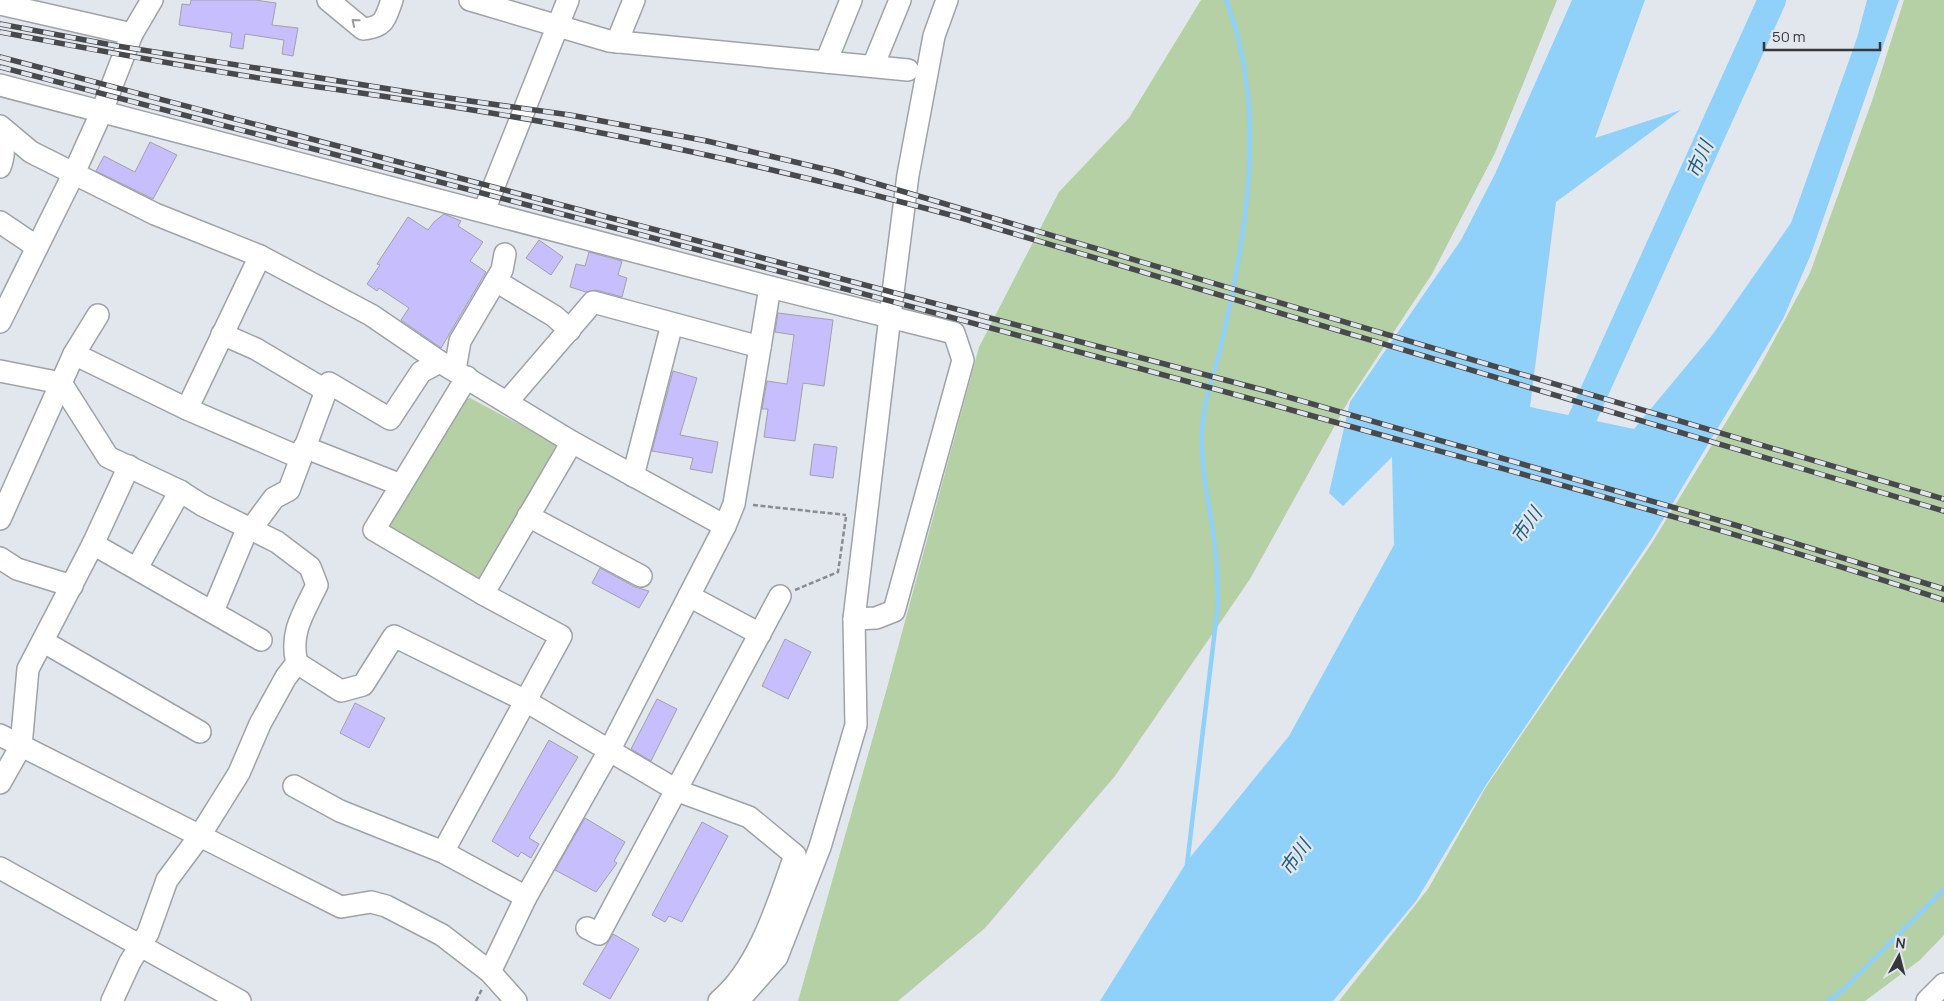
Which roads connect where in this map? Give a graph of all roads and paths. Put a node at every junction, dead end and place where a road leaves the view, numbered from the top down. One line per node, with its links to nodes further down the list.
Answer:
1 (152, 0): 12 (street)
2 (328, 0): 3 (street, one-way to 2)
3 (392, 0)
4 (470, 0): 11 (street)
5 (568, 0): 11 (street)
6 (634, 0): 13 (street)
7 (851, 0): 14 (street)
8 (900, 0): 15 (street)
9 (947, 0): 31 (street)
10 (0, 4): 12 (street)
11 (557, 26): 13 (street); 23 (street)
12 (132, 34): 18 (street)
13 (617, 42): 14 (street)
14 (826, 62): 15 (street)
15 (873, 66): 16 (street)
16 (908, 70)
17 (0, 85): 18 (street)
18 (102, 111): 22 (street); 23 (street)
19 (0, 126): 22 (street)
20 (0, 139): 21 (street)
21 (0, 167)
22 (74, 173): 25 (street); 27 (street)
23 (484, 211): 29 (street)
24 (0, 222): 25 (street)
25 (37, 247): 32 (street)
26 (505, 254): 28 (street)
27 (260, 256): 35 (street); 38 (street)
28 (496, 281): 34 (street); 38 (street)
29 (770, 287): 31 (street); 36 (street)
30 (98, 315): 37 (street)
31 (890, 316): 66 (street); 66 (street)
32 (0, 322)
33 (672, 324): 34 (street); 36 (street); 47 (street)
34 (570, 330): 42 (street)
35 (222, 334): 41 (street); 43 (street)
36 (760, 347): 50 (street)
37 (74, 354): 40 (street); 43 (street)
38 (454, 370): 41 (street); 42 (street); 48 (street)
39 (0, 371): 40 (street)
40 (61, 383): 46 (street); 54 (street)
41 (325, 390): 45 (street)
42 (508, 402): 44 (street)
43 (187, 409): 45 (street)
44 (572, 442): 47 (street); 53 (street)
45 (303, 452): 48 (street); 56 (street)
46 (129, 466): 49 (street); 57 (street)
47 (633, 476): 55 (street)
48 (401, 485): 62 (street)
49 (180, 491): 56 (street); 59 (street)
50 (734, 504): 52 (path); 55 (street)
51 (848, 506): 52 (path)
52 (846, 515): 64 (path)
53 (528, 516): 60 (street); 62 (street)
54 (0, 519)
55 (725, 526): 63 (street)
56 (251, 529): 65 (street); 70 (street)
57 (93, 544): 59 (street); 61 (street)
58 (0, 558): 61 (street)
59 (137, 568): 65 (street)
60 (641, 576)
61 (72, 586): 69 (street)
62 (483, 594): 71 (street)
63 (689, 596): 67 (street); 75 (street)
64 (780, 596): 67 (street)
65 (213, 611): 68 (street)
66 (854, 619): 87 (street)
67 (760, 634): 78 (street)
68 (261, 640)
69 (44, 642): 72 (street); 74 (street)
70 (297, 663): 71 (street); 79 (street)
71 (524, 700): 75 (street); 80 (street)
72 (200, 732)
73 (0, 735): 74 (street)
74 (21, 746): 76 (street); 79 (street)
75 (609, 751): 78 (street); 82 (street)
76 (0, 783)
77 (294, 786): 80 (street)
78 (678, 791): 83 (street); 87 (street)
79 (199, 837): 84 (street); 85 (street)
80 (443, 852): 82 (street)
81 (0, 868): 84 (street)
82 (526, 897): 85 (street)
83 (587, 928)
84 (140, 945): 88 (street); 89 (street)
85 (490, 972): 90 (street)
86 (1944, 984): 91 (street)
87 (730, 1000)
88 (112, 1001)
89 (240, 1001)
90 (516, 1001)
91 (1928, 1001)

